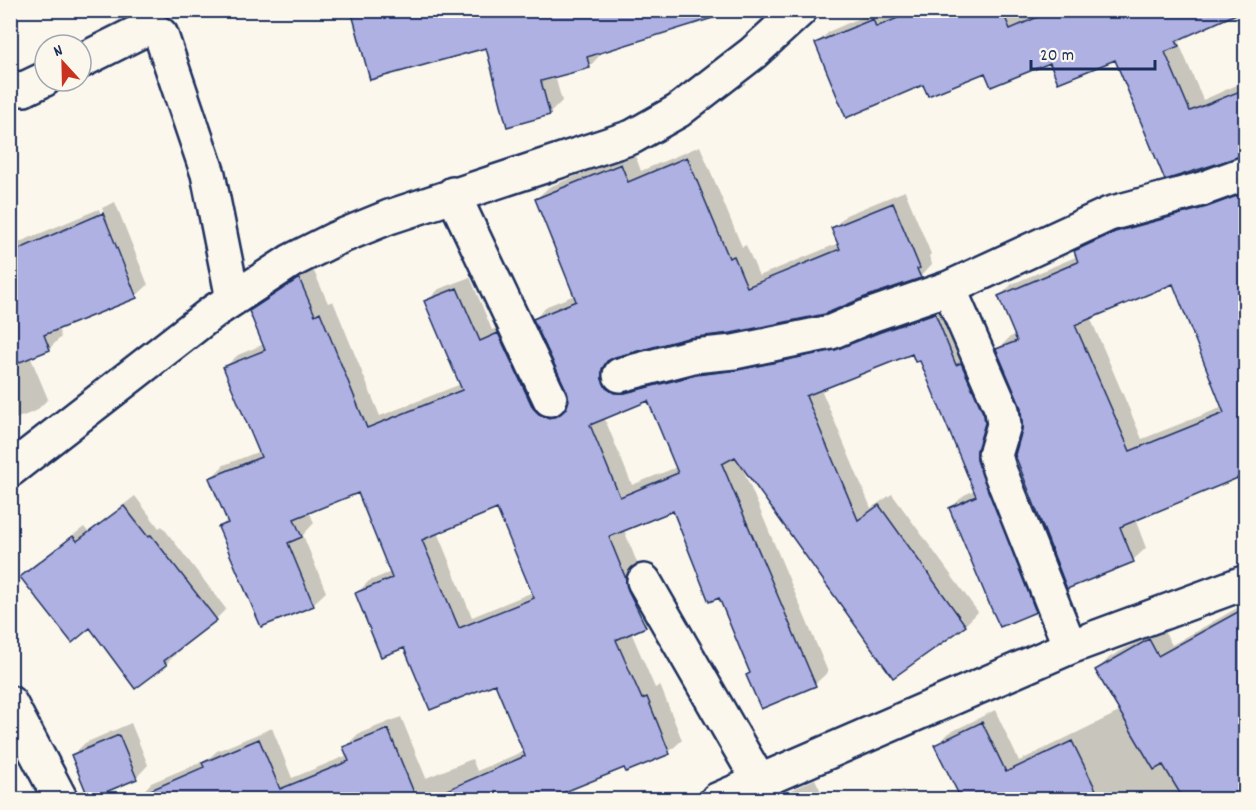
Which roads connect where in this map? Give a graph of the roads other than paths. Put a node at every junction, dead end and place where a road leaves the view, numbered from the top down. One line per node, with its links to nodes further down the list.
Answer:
1 (800, 10): 6 (street)
2 (93, 55): 8 (street)
3 (33, 85): 4 (street)
4 (10, 88)
5 (1245, 173): 7 (street)
6 (453, 194): 8 (street); 10 (street)
7 (949, 288): 9 (street); 14 (street)
8 (233, 299): 11 (street)
9 (621, 375)
10 (550, 399)
11 (10, 470)
12 (644, 581): 16 (street)
13 (1245, 582): 14 (street)
14 (1070, 647): 16 (street)
15 (10, 703): 17 (street)
16 (759, 781): 18 (street)
17 (61, 800)
18 (717, 800)

